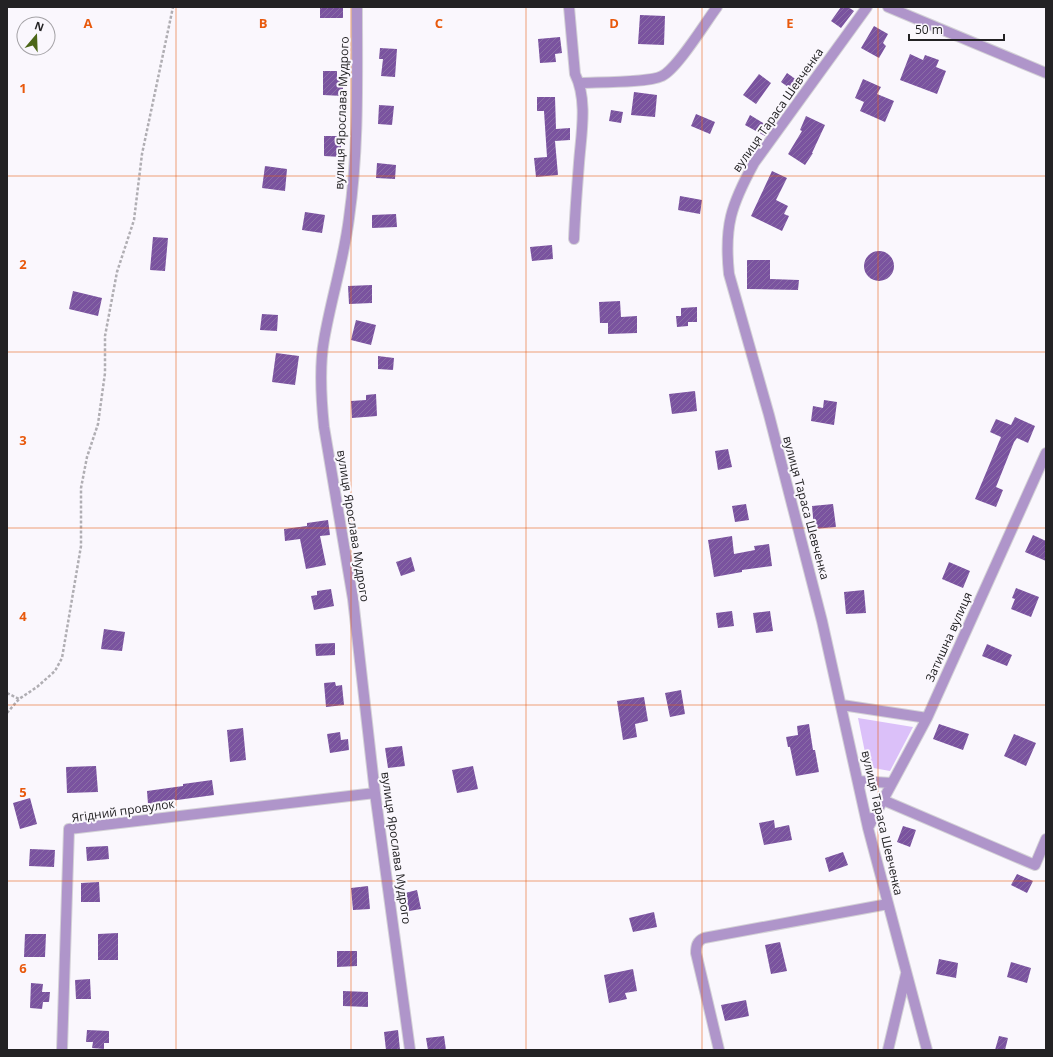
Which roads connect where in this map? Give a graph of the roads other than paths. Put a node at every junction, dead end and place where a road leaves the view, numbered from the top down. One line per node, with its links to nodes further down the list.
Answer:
1 (357, 7): 14 (street, вулиця Ярослава Мудрого)
2 (569, 7): 7 (street)
3 (717, 7): 7 (street)
4 (867, 7): 10 (street, вулиця Тараса Шевченка)
5 (888, 7): 6 (street)
6 (1046, 73)
7 (579, 83): 8 (street)
8 (574, 240)
9 (1046, 453): 11 (street, Затишна вулиця)
10 (842, 704): 11 (street); 12 (street, вулиця Тараса Шевченка)
11 (927, 718): 13 (street, Затишна вулиця)
12 (858, 781): 13 (street); 16 (street, вулиця Тараса Шевченка)
13 (892, 783): 15 (street, Затишна вулиця)
14 (375, 793): 20 (street, Ягідний провулок); 21 (street, вулиця Ярослава Мудрого)
15 (883, 800): 16 (street, Затишна вулиця); 17 (street)
16 (868, 828): 18 (street, вулиця Тараса Шевченка)
17 (1046, 839)
18 (888, 904): 19 (street, вулиця Тараса Шевченка); 22 (street)
19 (906, 972): 23 (street); 24 (street, вулиця Тараса Шевченка)
20 (62, 1050)
21 (410, 1050)
22 (719, 1050)
23 (888, 1050)
24 (927, 1050)

